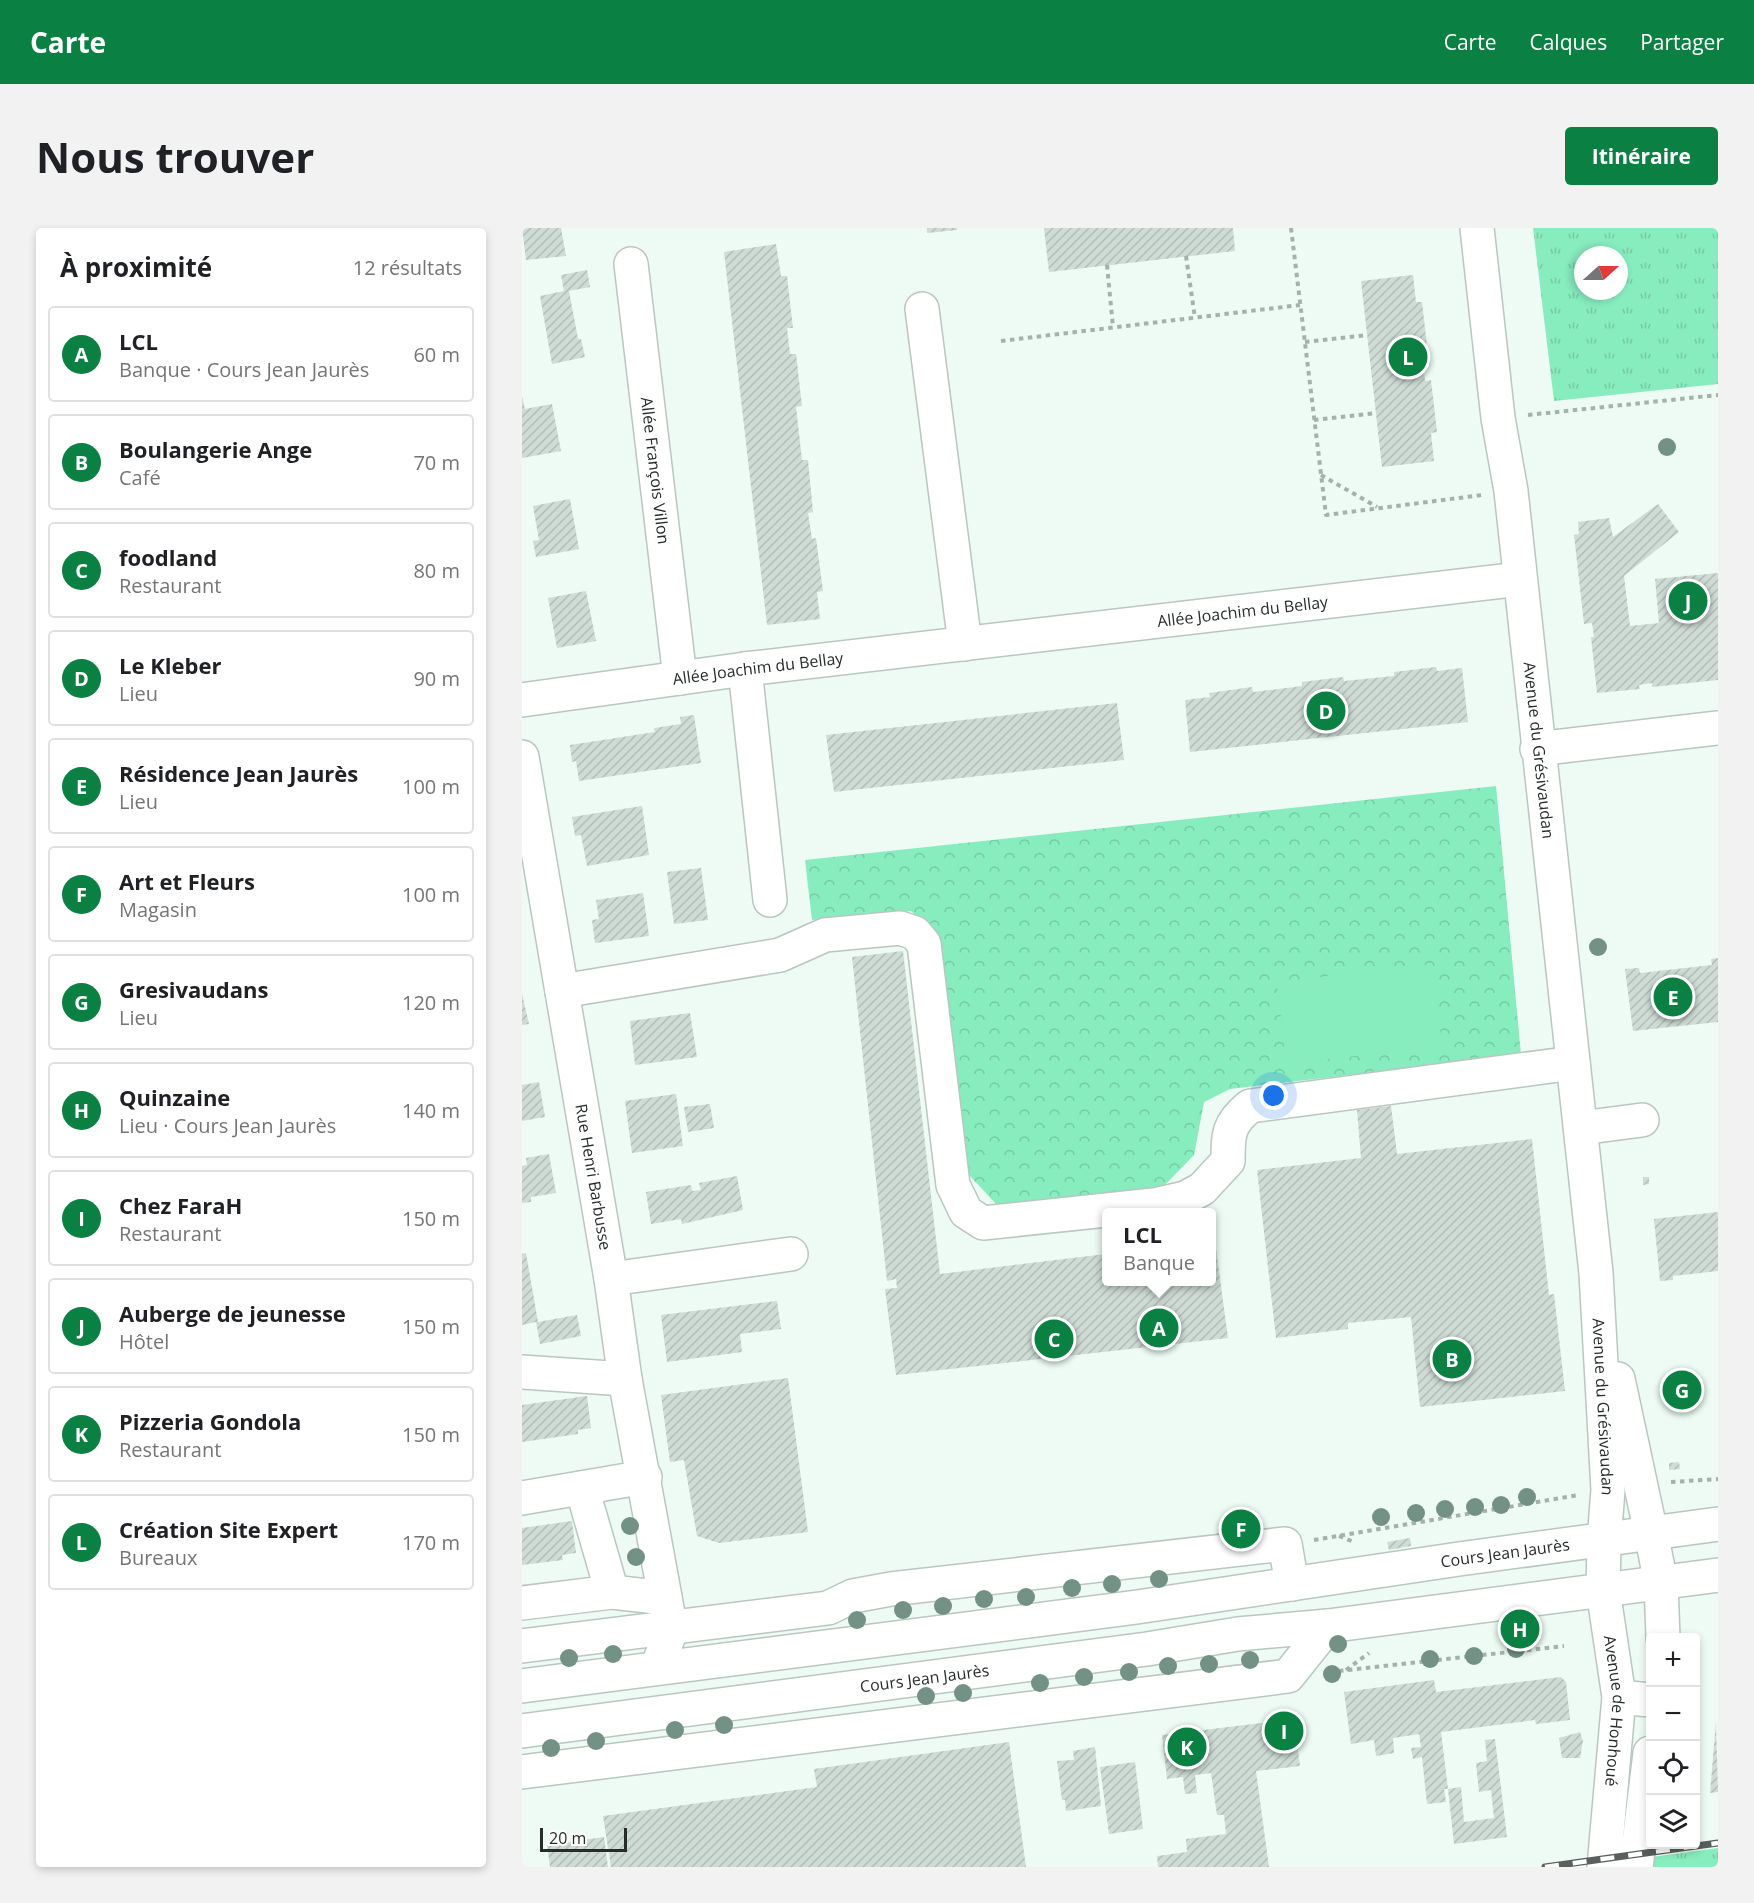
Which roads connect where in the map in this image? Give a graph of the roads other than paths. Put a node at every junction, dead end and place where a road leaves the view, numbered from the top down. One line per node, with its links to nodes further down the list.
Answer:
1 (1477, 228): 4 (street, Avenue du Grésivaudan)
2 (631, 264): 7 (street, Allée François Villon)
3 (922, 309): 5 (street)
4 (1520, 579): 5 (street, Allée Joachim du Bellay); 10 (street, Avenue du Grésivaudan)
5 (965, 644): 6 (street, Allée Joachim du Bellay)
6 (745, 669): 7 (street, Allée Joachim du Bellay); 12 (street)
7 (669, 679): 8 (street, Allée Joachim du Bellay)
8 (522, 700)
9 (1718, 728): 10 (street)
10 (1537, 749): 14 (street, Avenue du Grésivaudan)
11 (522, 757): 13 (street, Rue Henri Barbusse)
12 (770, 900)
13 (562, 991): 18 (street); 21 (street, Rue Henri Barbusse)
14 (1574, 1063): 16 (street, Avenue du Grésivaudan); 17 (street)
15 (1642, 1120): 16 (street)
16 (1581, 1128): 20 (street, Avenue du Grésivaudan)
17 (1126, 1208)
18 (1102, 1210)
19 (791, 1254): 21 (street)
20 (1596, 1273): 28 (street, Avenue du Grésivaudan); 29 (street, Avenue du Grésivaudan)
21 (611, 1279): 23 (street, Rue Henri Barbusse)
22 (522, 1372): 23 (street)
23 (625, 1379): 24 (street, Rue Henri Barbusse)
24 (645, 1478): 25 (street); 34 (street, Rue Henri Barbusse)
25 (582, 1488): 26 (street); 33 (street)
26 (522, 1498)
27 (1718, 1524): 29 (street, Cours Jean Jaurès)
28 (1604, 1541): 29 (street, Cours Jean Jaurès); 31 (street, Cours Jean Jaurès); 32 (street, Avenue du Grésivaudan)
29 (1656, 1558): 30 (street, Cours Jean Jaurès); 32 (street, Cours Jean Jaurès); 38 (street)
30 (1718, 1575)
31 (1292, 1584): 37 (street); 39 (street); 41 (street, Cours Jean Jaurès)
32 (1603, 1590): 36 (street, Cours Jean Jaurès); 43 (street, Avenue de Honhoué)
33 (612, 1592): 34 (street); 35 (street)
34 (665, 1598): 37 (street)
35 (522, 1604)
36 (1328, 1626): 39 (street, Cours Jean Jaurès); 45 (street)
37 (671, 1630): 40 (street); 41 (street)
38 (1663, 1633)
39 (1238, 1634): 44 (street, Cours Jean Jaurès)
40 (522, 1646)
41 (657, 1668): 42 (street, Cours Jean Jaurès)
42 (522, 1686)
43 (1635, 1699): 47 (street, Avenue de Honhoué)
44 (522, 1731)
45 (522, 1772)
46 (1646, 1786): 48 (street)
47 (1604, 1867)
48 (1636, 1867)

